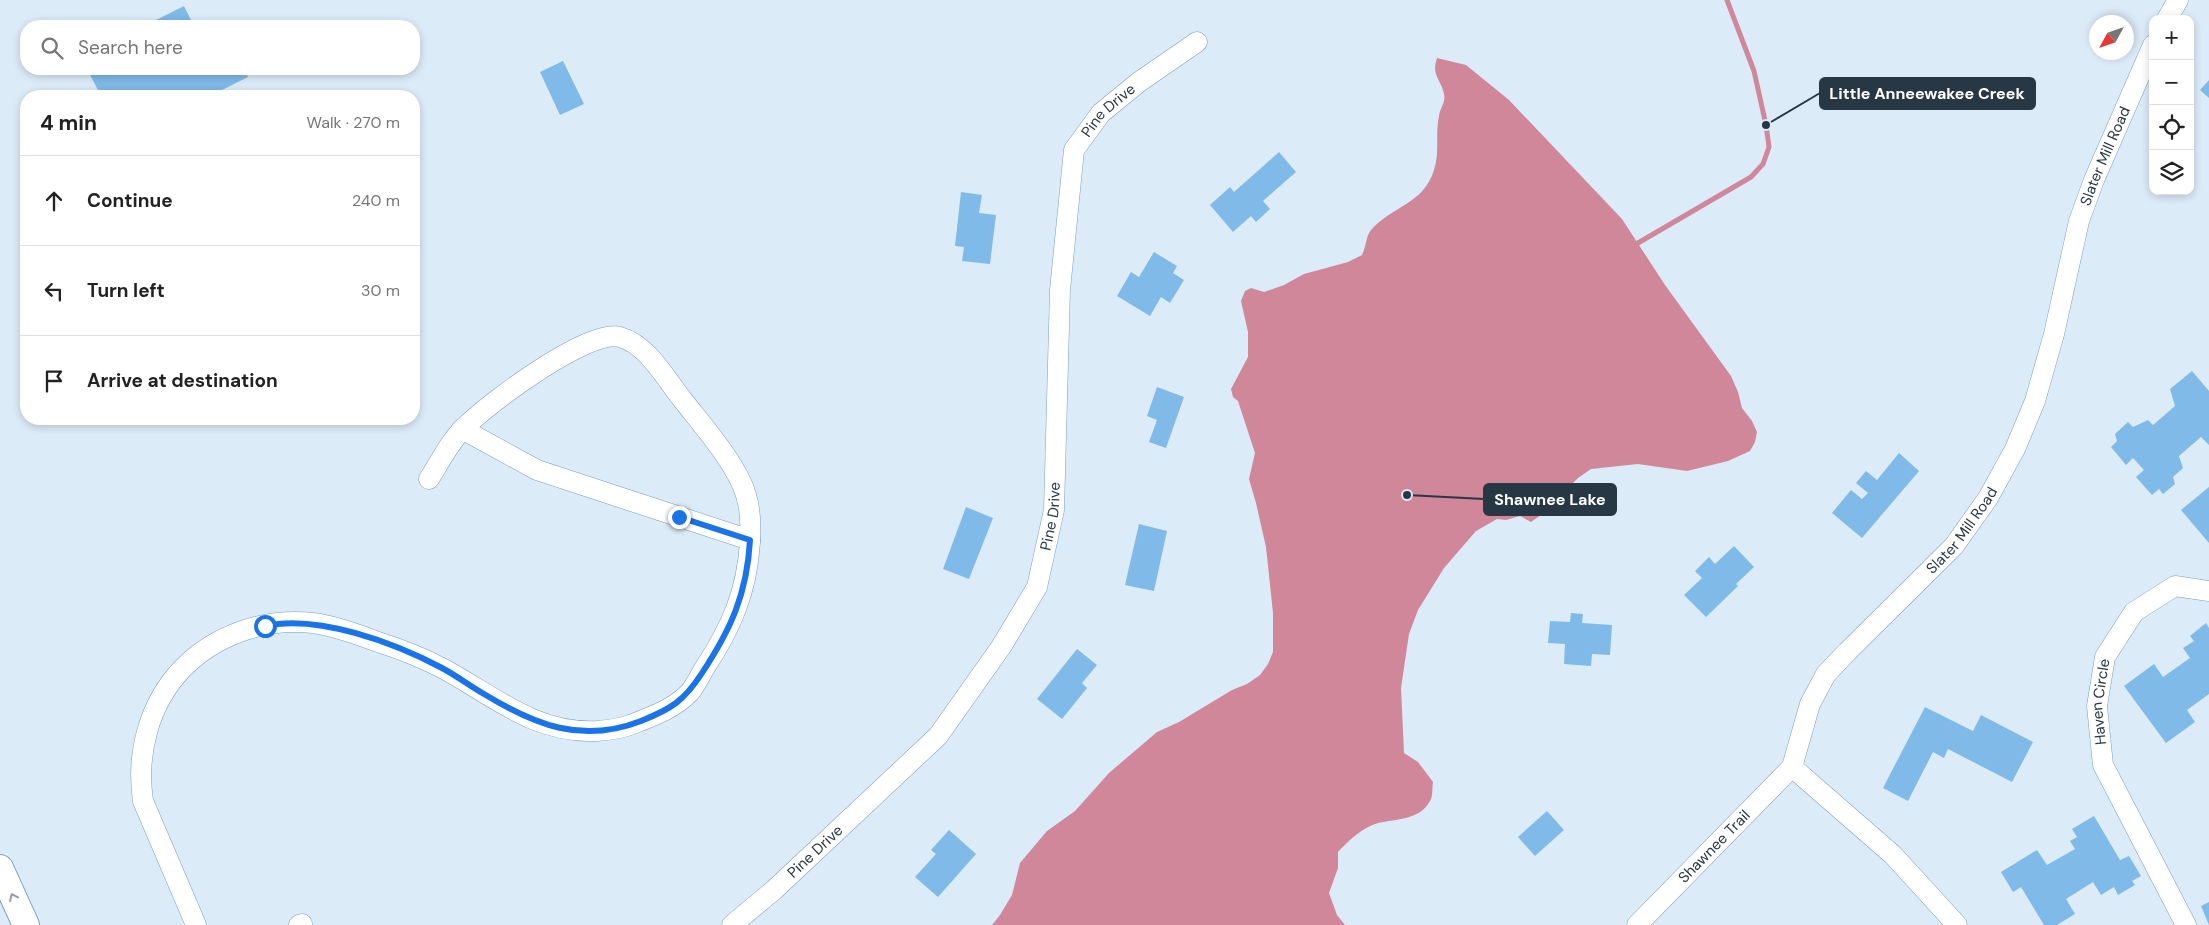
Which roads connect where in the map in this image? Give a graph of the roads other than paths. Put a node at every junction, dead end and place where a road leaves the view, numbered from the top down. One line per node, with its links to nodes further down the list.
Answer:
1 (2178, 0): 2 (street)
2 (2169, 15)
3 (1197, 42): 13 (street, Pine Drive)
4 (2149, 54): 9 (street, Slater Mill Road)
5 (462, 429): 6 (street); 7 (street); 7 (street)
6 (429, 478)
7 (750, 540): 12 (street)
8 (2209, 591): 16 (street, Haven Circle)
9 (1792, 768): 14 (street, Shawnee Trail); 15 (street)
10 (0, 868): 11 (main road, one-way to 10)
11 (26, 925)
12 (196, 925)
13 (732, 925)
14 (1637, 925)
15 (1957, 925)
16 (2186, 925)

